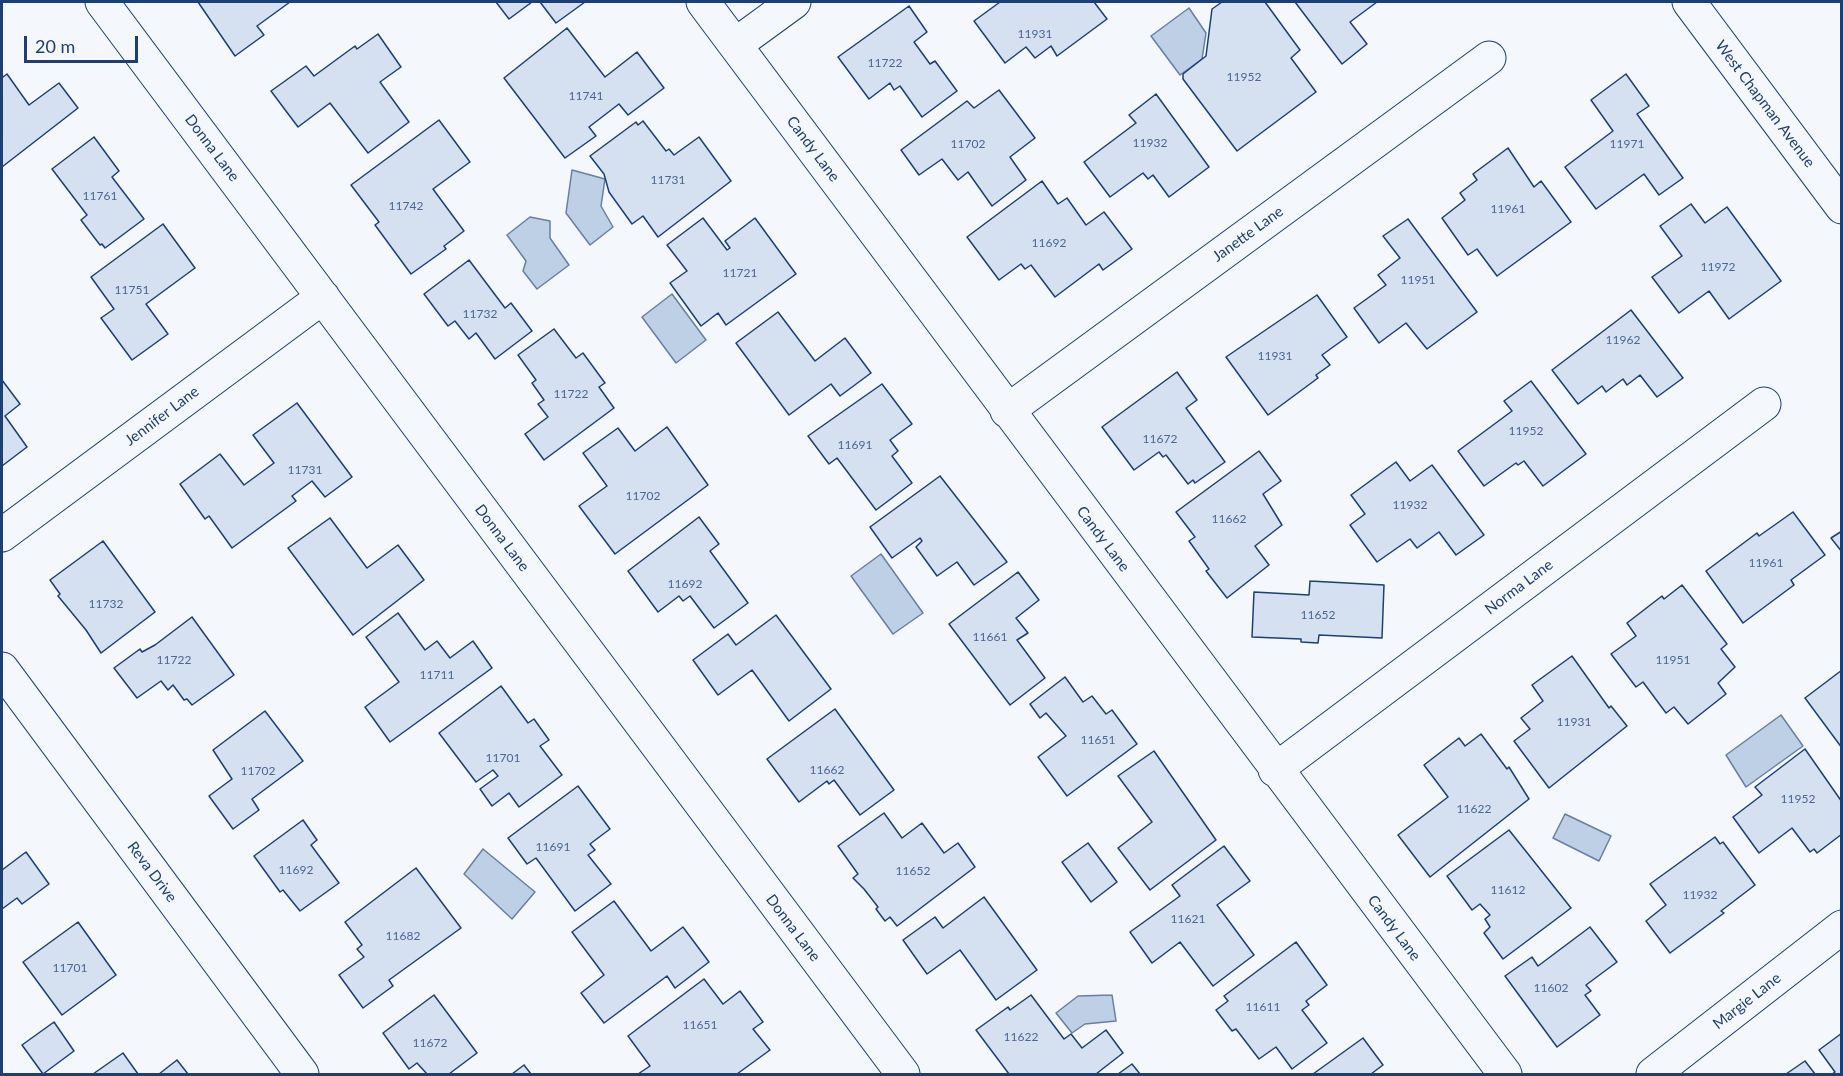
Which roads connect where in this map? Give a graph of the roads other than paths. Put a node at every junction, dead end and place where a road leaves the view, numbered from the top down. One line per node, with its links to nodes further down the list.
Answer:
1 (102, 2): 8 (street, Donna Lane)
2 (703, 2): 5 (street, Candy Lane)
3 (794, 2): 5 (street)
4 (1689, 2): 7 (street, West Chapman Avenue)
5 (735, 45): 10 (street, Candy Lane)
6 (1489, 58): 10 (street, Janette Lane)
7 (1842, 207)
8 (322, 297): 11 (street, Jennifer Lane); 16 (street, Donna Lane)
9 (1764, 404): 13 (street, Norma Lane)
10 (1007, 411): 13 (street, Candy Lane)
11 (2, 535)
12 (2, 669): 15 (street, Reva Drive)
13 (1275, 770): 17 (street, Candy Lane)
14 (1842, 927): 18 (street, Margie Lane)
15 (302, 1074)
16 (903, 1074)
17 (1505, 1074)
18 (1653, 1074)

